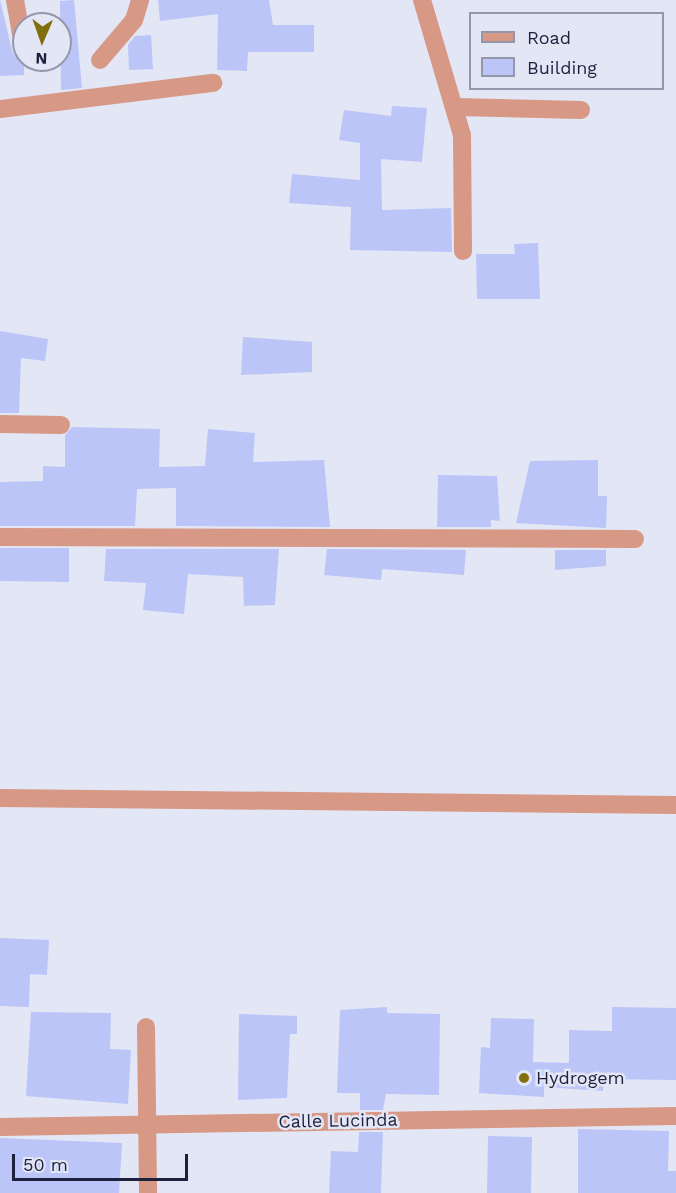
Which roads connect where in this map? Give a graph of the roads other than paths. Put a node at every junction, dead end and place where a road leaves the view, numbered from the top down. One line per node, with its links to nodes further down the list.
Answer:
1 (140, 0): 3 (street)
2 (422, 0): 5 (street)
3 (100, 60)
4 (213, 83): 6 (street)
5 (456, 107): 7 (street); 8 (street)
6 (0, 109)
7 (581, 110)
8 (463, 251)
9 (0, 424): 10 (street)
10 (61, 424)
11 (0, 537): 12 (street)
12 (635, 539)
13 (0, 798): 14 (street)
14 (676, 805)
15 (146, 1027): 18 (street)
16 (676, 1116): 18 (street, Calle Lucinda)
17 (0, 1128): 18 (street, Calle Lucinda)
18 (149, 1128): 19 (street)
19 (148, 1193)

